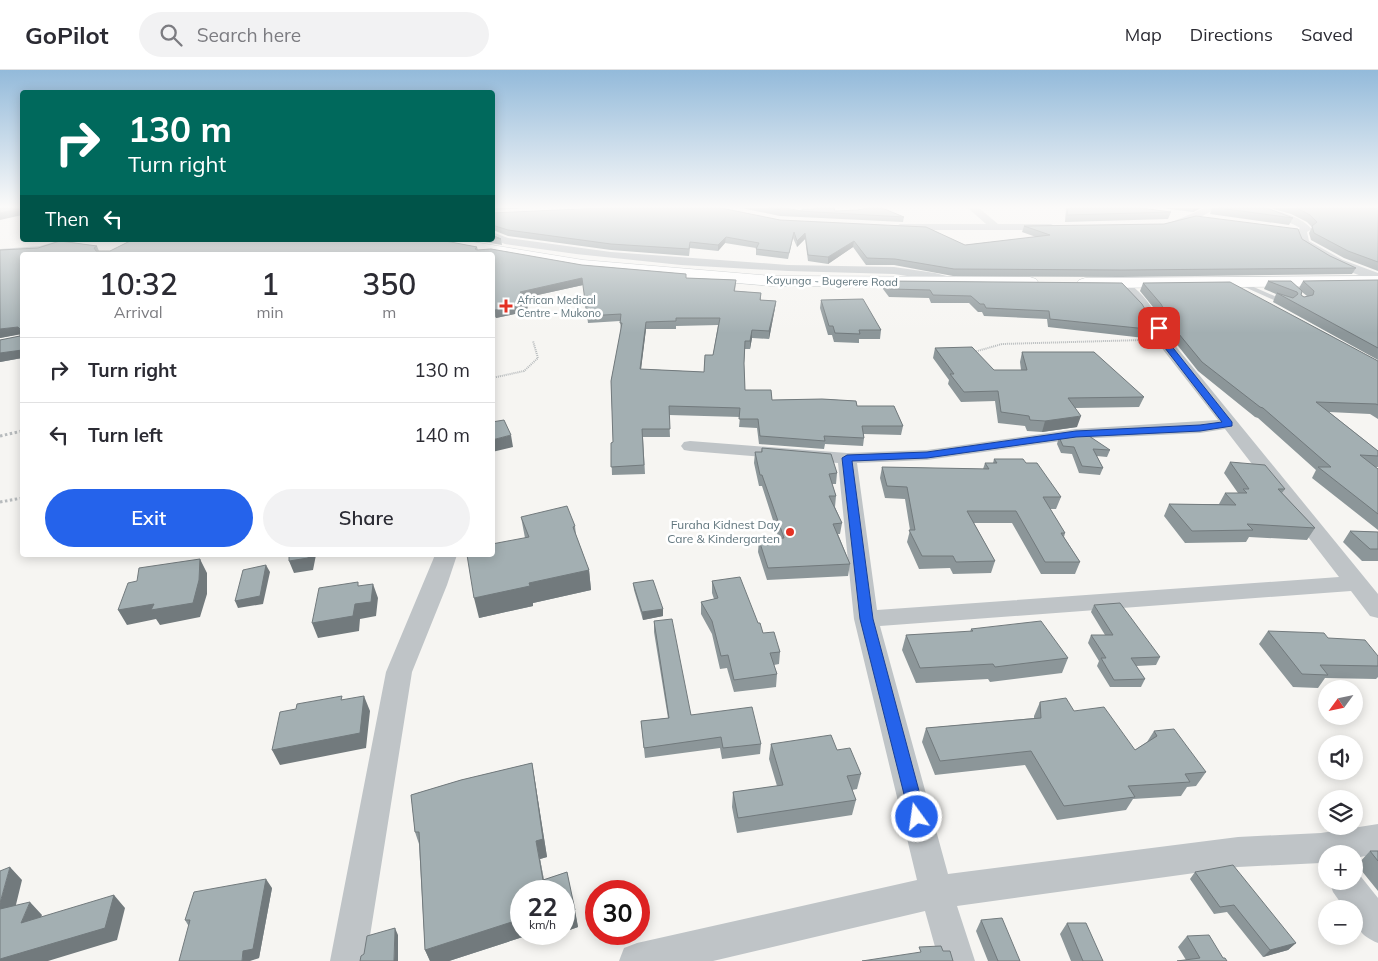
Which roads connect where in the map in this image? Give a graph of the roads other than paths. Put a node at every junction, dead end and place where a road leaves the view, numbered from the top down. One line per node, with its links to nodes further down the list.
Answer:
1 (42, 250): 4 (street)
2 (504, 250): 6 (main road, Kayunga - Bugerere Road)
3 (1314, 250): 5 (street)
4 (0, 252)
5 (1377, 280): 8 (main road)
6 (1044, 283)
7 (1073, 283): 9 (main road)
8 (1234, 283): 9 (main road); 10 (street)
9 (1121, 284): 11 (street)
10 (1286, 308)
11 (1228, 424): 13 (street); 15 (street)
12 (690, 446): 13 (street)
13 (847, 458): 17 (street)
14 (445, 557): 24 (street)
15 (1357, 583): 16 (street); 17 (street)
16 (1378, 610)
17 (866, 619): 22 (street)
18 (1378, 838): 19 (street)
19 (1351, 845)
20 (1318, 852): 22 (street)
21 (1352, 890): 23 (street)
22 (936, 892): 25 (street); 26 (street)
23 (1378, 926)
24 (348, 961)
25 (637, 961)
26 (957, 961)

